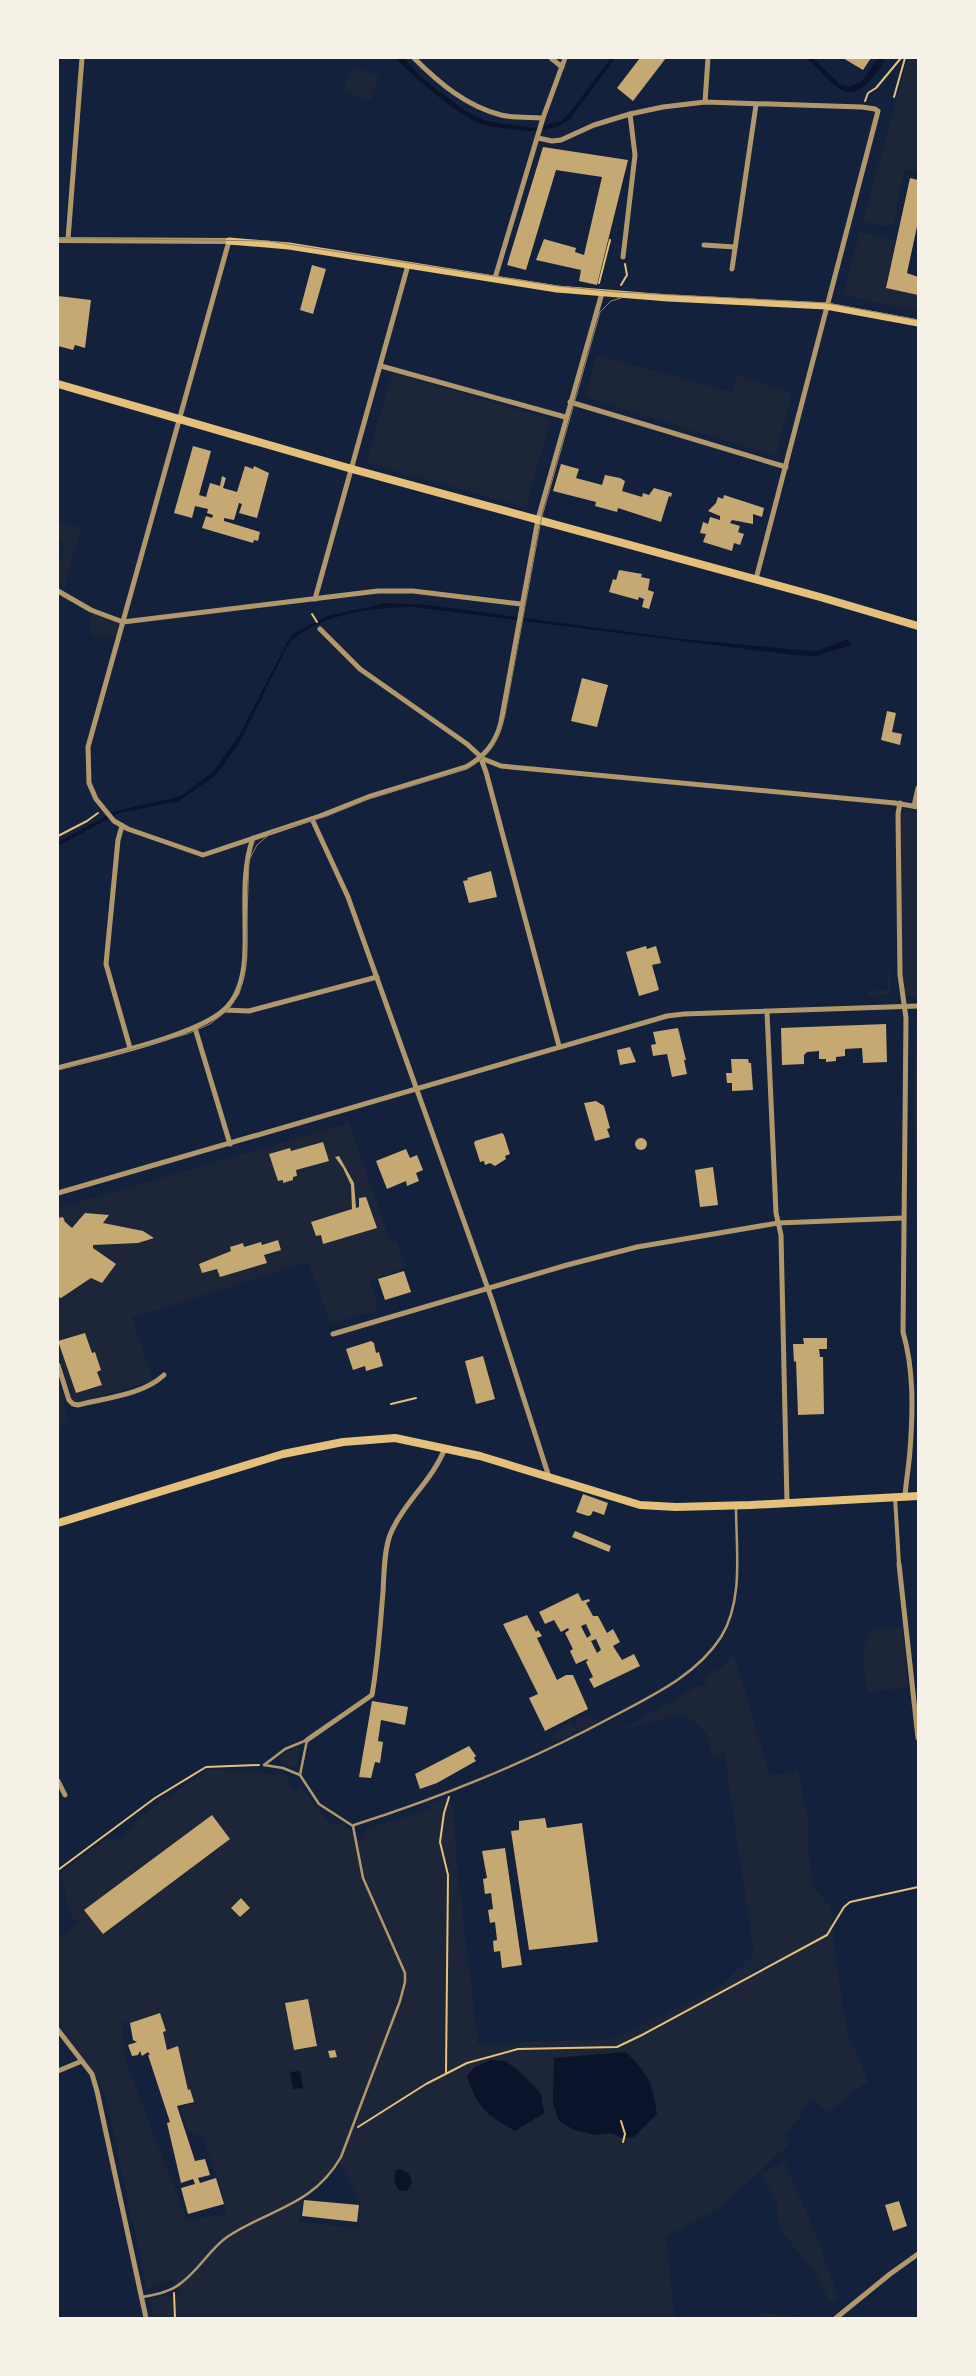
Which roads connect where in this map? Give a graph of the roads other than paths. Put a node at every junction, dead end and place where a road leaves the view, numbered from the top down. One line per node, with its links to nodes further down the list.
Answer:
1 (82, 58): 13 (street)
2 (414, 58): 10 (street)
3 (551, 58): 6 (street)
4 (565, 58): 6 (street)
5 (708, 58): 7 (street)
6 (562, 67): 10 (street)
7 (705, 102): 8 (street); 9 (street)
8 (756, 105): 16 (street); 22 (street)
9 (630, 114): 11 (street); 17 (street)
10 (543, 120): 11 (street)
11 (539, 136): 20 (street)
12 (58, 240): 13 (street)
13 (68, 240): 14 (street)
14 (229, 241): 18 (main road); 28 (street)
15 (704, 245): 16 (street)
16 (735, 247): 19 (street)
17 (623, 257)
18 (408, 265): 20 (main road); 24 (street)
19 (732, 269)
20 (495, 278): 21 (main road)
21 (600, 290): 22 (main road); 26 (street)
22 (826, 306): 23 (main road); 29 (street)
23 (918, 323)
24 (381, 366): 27 (street); 30 (street)
25 (58, 384): 28 (main road)
26 (570, 402): 27 (street); 29 (street)
27 (565, 417): 31 (street)
28 (181, 418): 30 (main road); 36 (street)
29 (786, 467): 32 (street)
30 (352, 469): 31 (main road); 34 (street)
31 (538, 520): 32 (main road); 35 (street)
32 (756, 579): 37 (main road)
33 (58, 591): 36 (street)
34 (315, 599): 35 (street); 36 (street)
35 (521, 604): 39 (street)
36 (123, 622): 44 (street)
37 (918, 626)
38 (320, 629): 39 (street)
39 (480, 758): 41 (street); 43 (street); 52 (street)
40 (918, 788): 42 (street)
41 (900, 803): 42 (street); 47 (street)
42 (916, 806)
43 (312, 819): 45 (street); 46 (street)
44 (122, 826): 45 (street); 53 (street)
45 (253, 838): 49 (street)
46 (376, 977): 49 (street); 55 (street)
47 (904, 1006): 48 (street); 50 (street); 58 (street)
48 (918, 1006)
49 (224, 1010): 51 (street)
50 (767, 1012): 52 (street); 59 (street)
51 (195, 1028): 53 (street); 56 (street)
52 (559, 1046): 55 (street)
53 (130, 1048): 54 (street)
54 (58, 1068)
55 (417, 1090): 56 (street); 60 (street)
56 (230, 1144): 57 (street)
57 (58, 1192)
58 (904, 1218): 59 (street); 66 (street)
59 (778, 1223): 60 (street); 69 (street)
60 (488, 1289): 61 (street); 65 (street)
61 (333, 1334)
62 (58, 1365): 63 (street)
63 (164, 1375)
64 (446, 1447): 65 (main road); 71 (main road); 74 (street)
65 (550, 1476): 70 (main road)
66 (905, 1496): 67 (main road); 68 (main road)
67 (918, 1496)
68 (895, 1497): 69 (main road); 72 (street)
69 (787, 1503): 70 (main road)
70 (736, 1505): 78 (lane)
71 (58, 1523)
72 (899, 1564): 73 (street)
73 (918, 1738)
74 (307, 1740): 75 (lane); 75 (lane)
75 (300, 1775): 78 (lane)
76 (58, 1780): 77 (street)
77 (65, 1795)
78 (353, 1826): 83 (lane)
79 (58, 2030): 80 (street)
80 (82, 2061): 81 (street); 83 (street)
81 (58, 2071)
82 (918, 2254): 85 (street)
83 (142, 2298): 84 (street)
84 (146, 2318)
85 (836, 2318)

